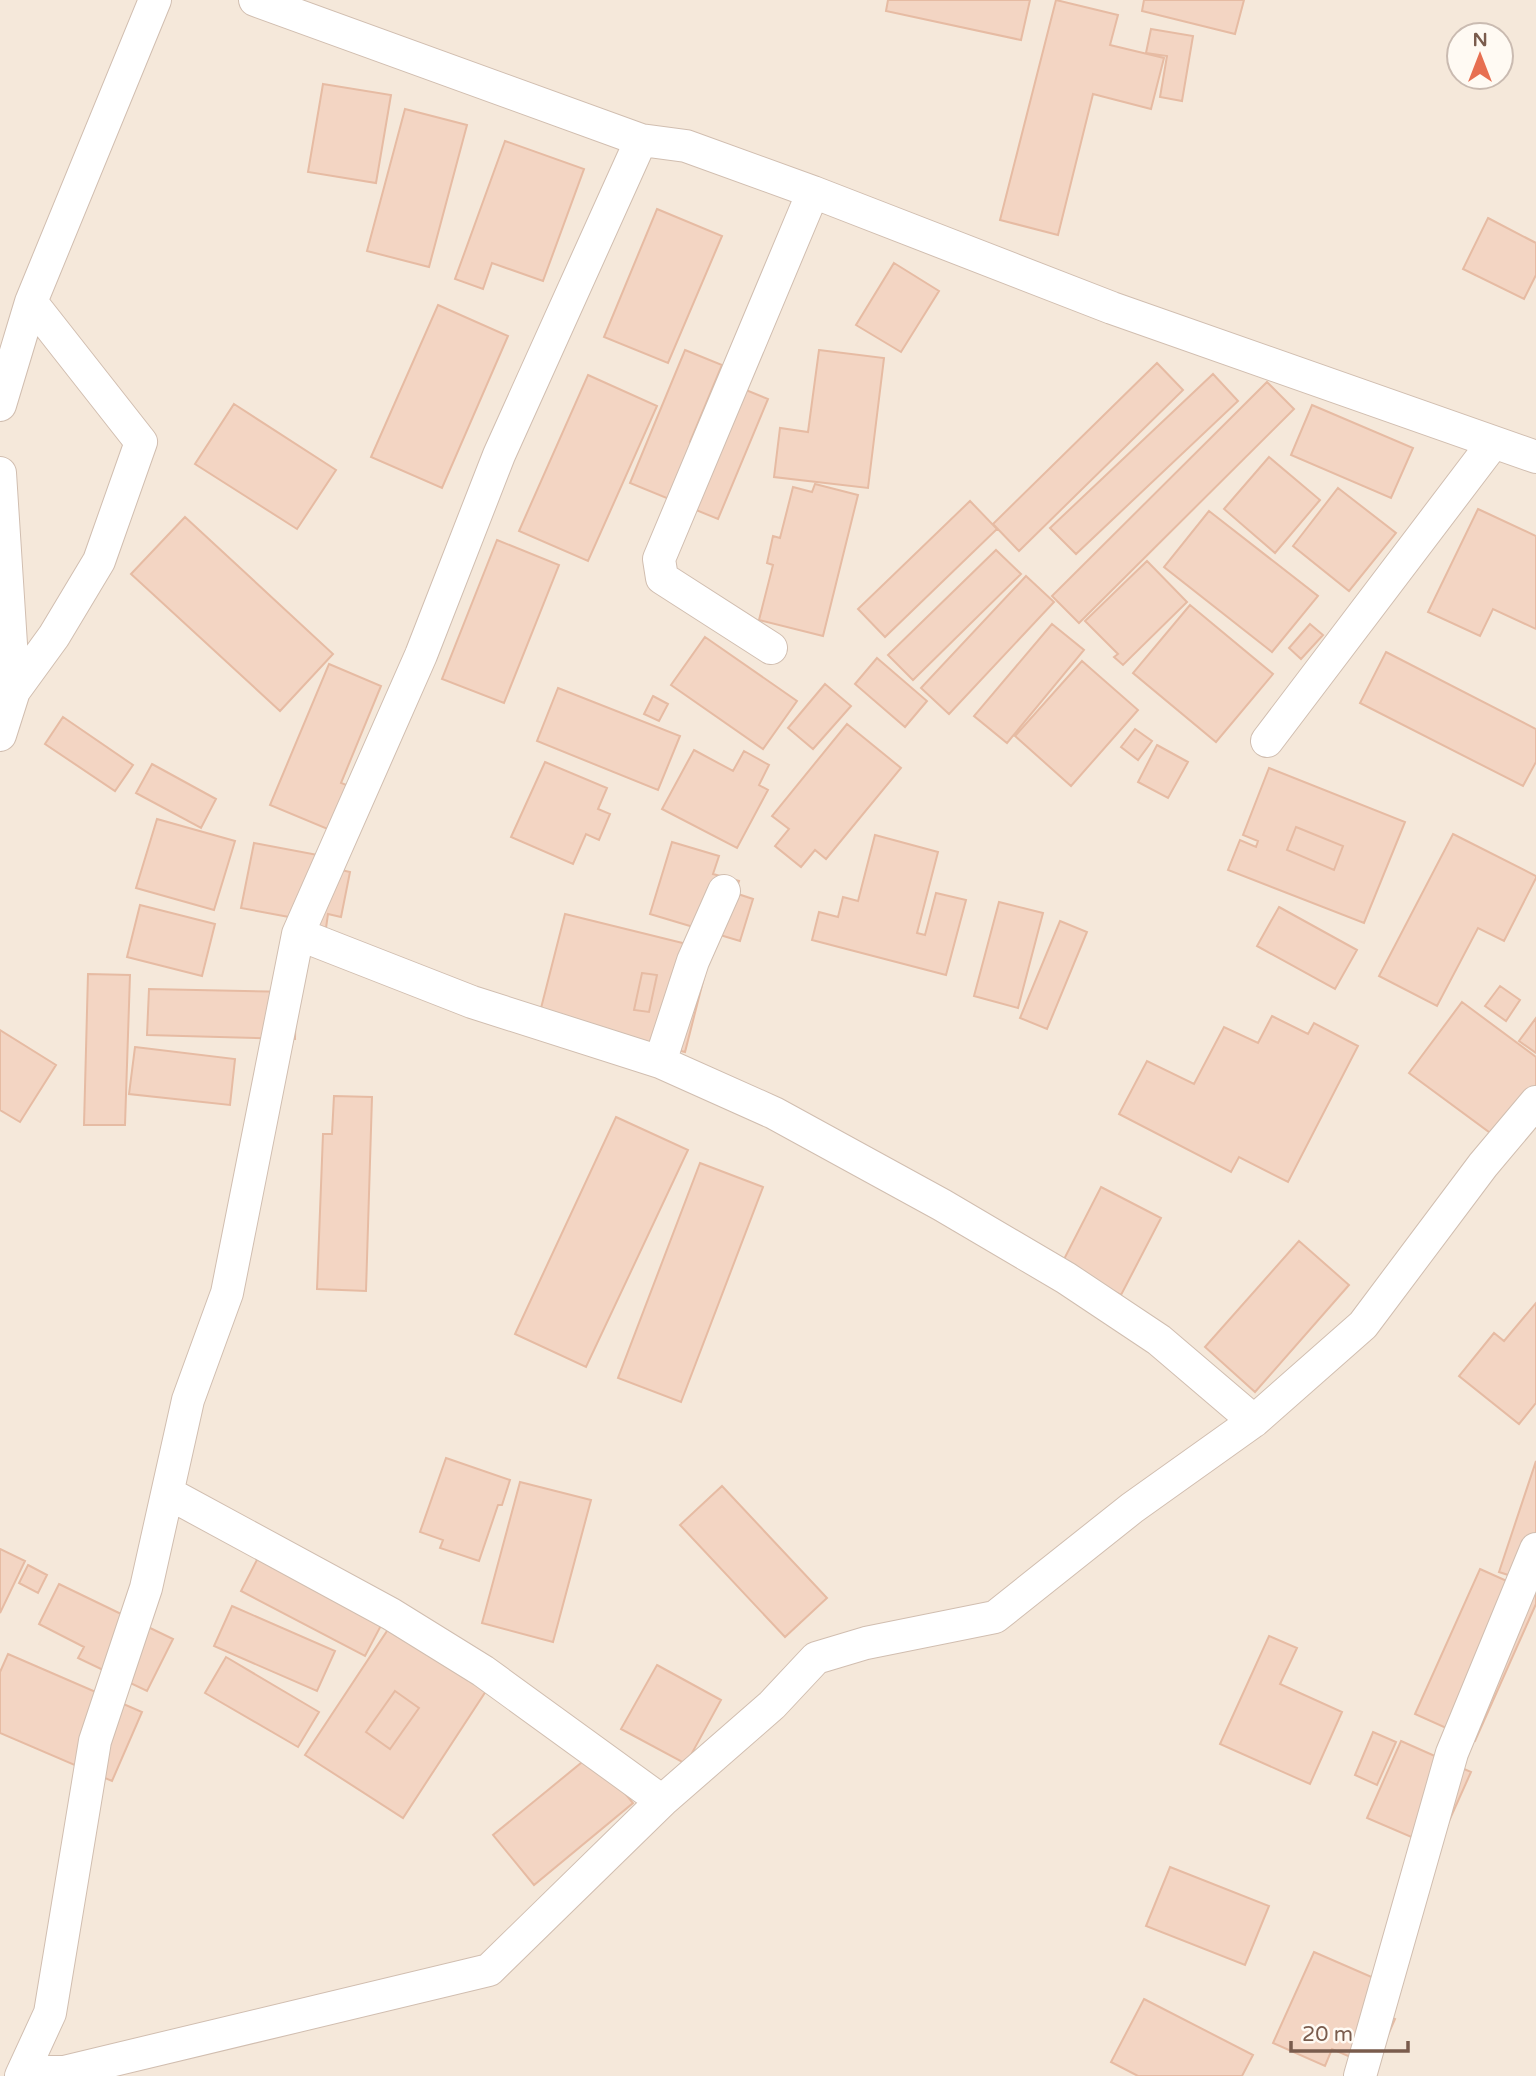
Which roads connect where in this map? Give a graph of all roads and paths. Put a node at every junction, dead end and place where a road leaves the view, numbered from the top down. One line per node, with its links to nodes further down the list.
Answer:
1 (155, 0): 5 (street)
2 (255, 0): 3 (street)
3 (641, 140): 4 (street); 15 (street)
4 (813, 192): 7 (street); 10 (street)
5 (31, 302): 6 (street); 11 (street)
6 (0, 405)
7 (1493, 443): 8 (street); 13 (street)
8 (1536, 457)
9 (0, 473): 11 (street)
10 (771, 648)
11 (14, 691): 12 (street)
12 (0, 735)
13 (1267, 741)
14 (724, 891): 16 (street)
15 (299, 933): 16 (street); 19 (street)
16 (660, 1062): 18 (street)
17 (1536, 1102): 18 (street)
18 (1254, 1421): 21 (street)
19 (168, 1493): 21 (street); 22 (street)
20 (1536, 1549): 23 (street)
21 (662, 1801): 22 (street)
22 (23, 2074)
23 (1360, 2076)

